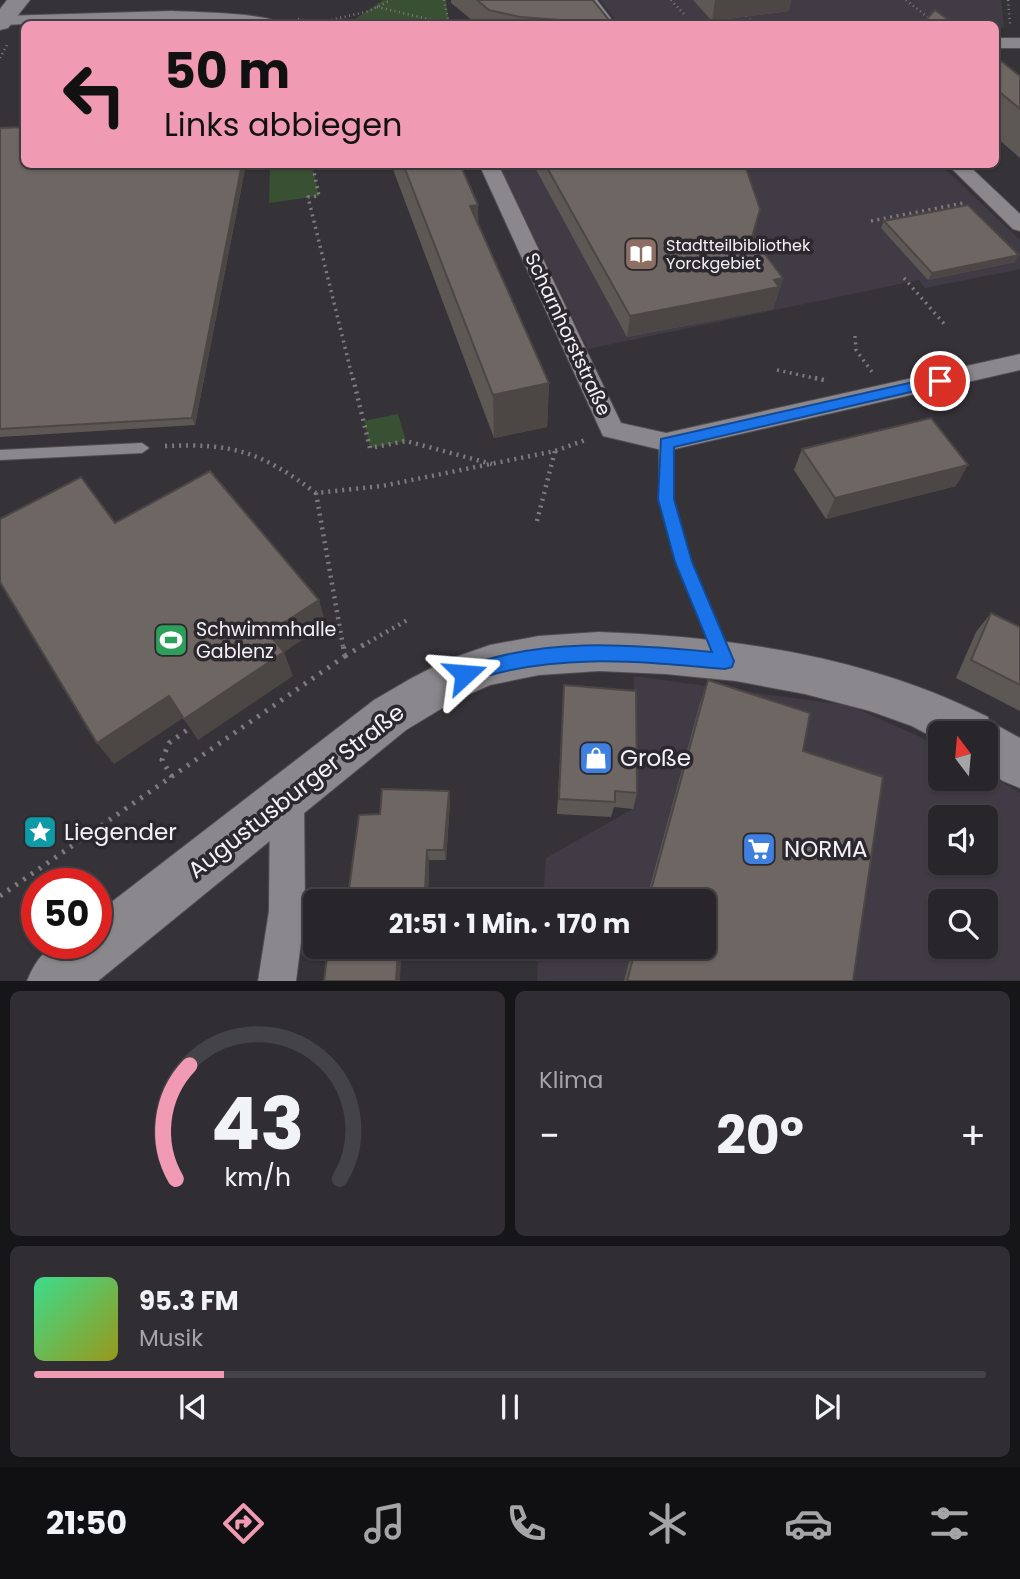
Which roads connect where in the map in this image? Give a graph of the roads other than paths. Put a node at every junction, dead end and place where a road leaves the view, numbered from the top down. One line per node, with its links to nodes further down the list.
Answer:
1 (19, 0): 7 (main road)
2 (593, 0): 6 (lane)
3 (21, 21): 7 (street)
4 (31, 21): 5 (street)
5 (255, 21)
6 (609, 21)
7 (0, 22)
8 (999, 43): 9 (street)
9 (1020, 43)
10 (490, 168): 14 (street, Scharnhorststraße)
11 (960, 168): 12 (street)
12 (1020, 225)
13 (1020, 362): 14 (street, Scharnhorststraße)
14 (666, 443): 17 (lane)
15 (142, 448): 16 (lane)
16 (0, 455)
17 (725, 661): 18 (main road, Augustusburger Straße); 21 (main road, Augustusburger Straße)
18 (951, 721)
19 (998, 751): 20 (main road)
20 (1020, 765)
21 (288, 798): 22 (main road, Augustusburger Straße); 23 (street)
22 (54, 981)
23 (277, 981)

